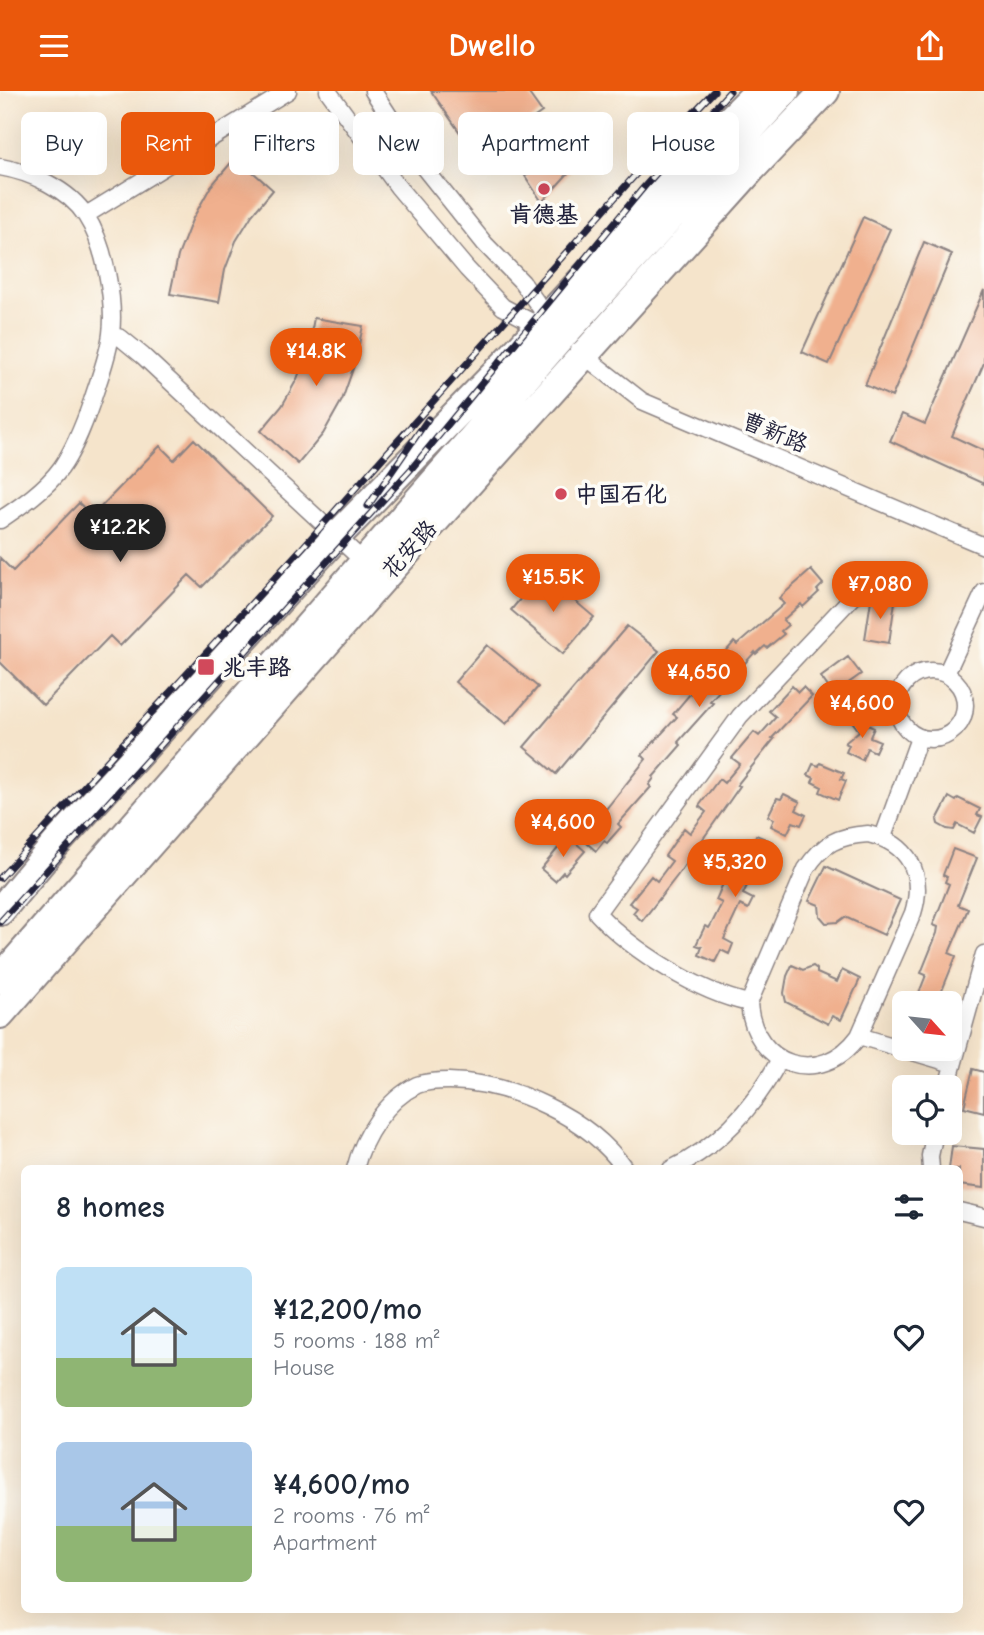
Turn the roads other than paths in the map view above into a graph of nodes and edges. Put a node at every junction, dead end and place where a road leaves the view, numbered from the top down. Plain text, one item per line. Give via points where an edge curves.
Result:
1 (288, 91) edge
2 (328, 91) edge
3 (373, 91) edge
4 (759, 91) edge
5 (785, 91) edge
6 (825, 91) edge
7 (0, 167) edge
8 (86, 215) junction
9 (549, 327) junction
10 (111, 335) junction
11 (583, 355) junction
12 (0, 520) edge
13 (337, 536) junction
14 (984, 546) edge
15 (362, 560) dead end
16 (858, 591) dead end
17 (984, 592) edge
18 (946, 674) junction
19 (919, 738) junction
20 (883, 837) junction
21 (0, 911) edge
22 (984, 954) edge
23 (0, 979) edge
24 (749, 1003) junction
25 (0, 1014) edge
26 (859, 1037) junction
27 (780, 1059) junction
28 (953, 1064) junction
29 (950, 1075) edge
30 (932, 1145) edge
31 (357, 1165) edge
32 (622, 1165) edge
33 (677, 1165) edge
34 (931, 1165) edge
35 (963, 1212) edge
36 (984, 1216) edge

1 - 8 street
2 - 9 street via 458,259 503,307
3 - 9 street via 424,169 522,282
4 - 9 highway via 715,135
5 - 9 highway, 花安路
6 - 11 highway, 花安路
7 - 8 street via 43,182 66,195
8 - 10 street via 110,291
9 - 11 street, 曹新路
9 - 13 highway via 511,358
9 - 23 highway, 花安路
10 - 12 street via 89,409 60,470
10 - 13 street via 143,356
11 - 14 street, 曹新路 via 642,401
11 - 25 highway, 花安路
13 - 15 street
13 - 21 highway via 56,843
16 - 24 street via 740,716 597,913 650,957 725,997
17 - 18 street
18 - 19 street via 963,692 963,717 945,737
18 - 19 street via 930,670 915,674 897,699 898,715 906,729
19 - 20 street
20 - 24 street via 852,835 817,851
20 - 26 street via 904,852 913,866 917,899
22 - 28 street
24 - 27 street via 755,1033
26 - 27 street via 827,1063 811,1067
26 - 28 street
27 - 33 street via 743,1115 724,1134
28 - 29 street
30 - 34 street
31 - 32 street via 383,1113 418,1085 436,1081 480,1083 542,1103 592,1136
35 - 36 street

